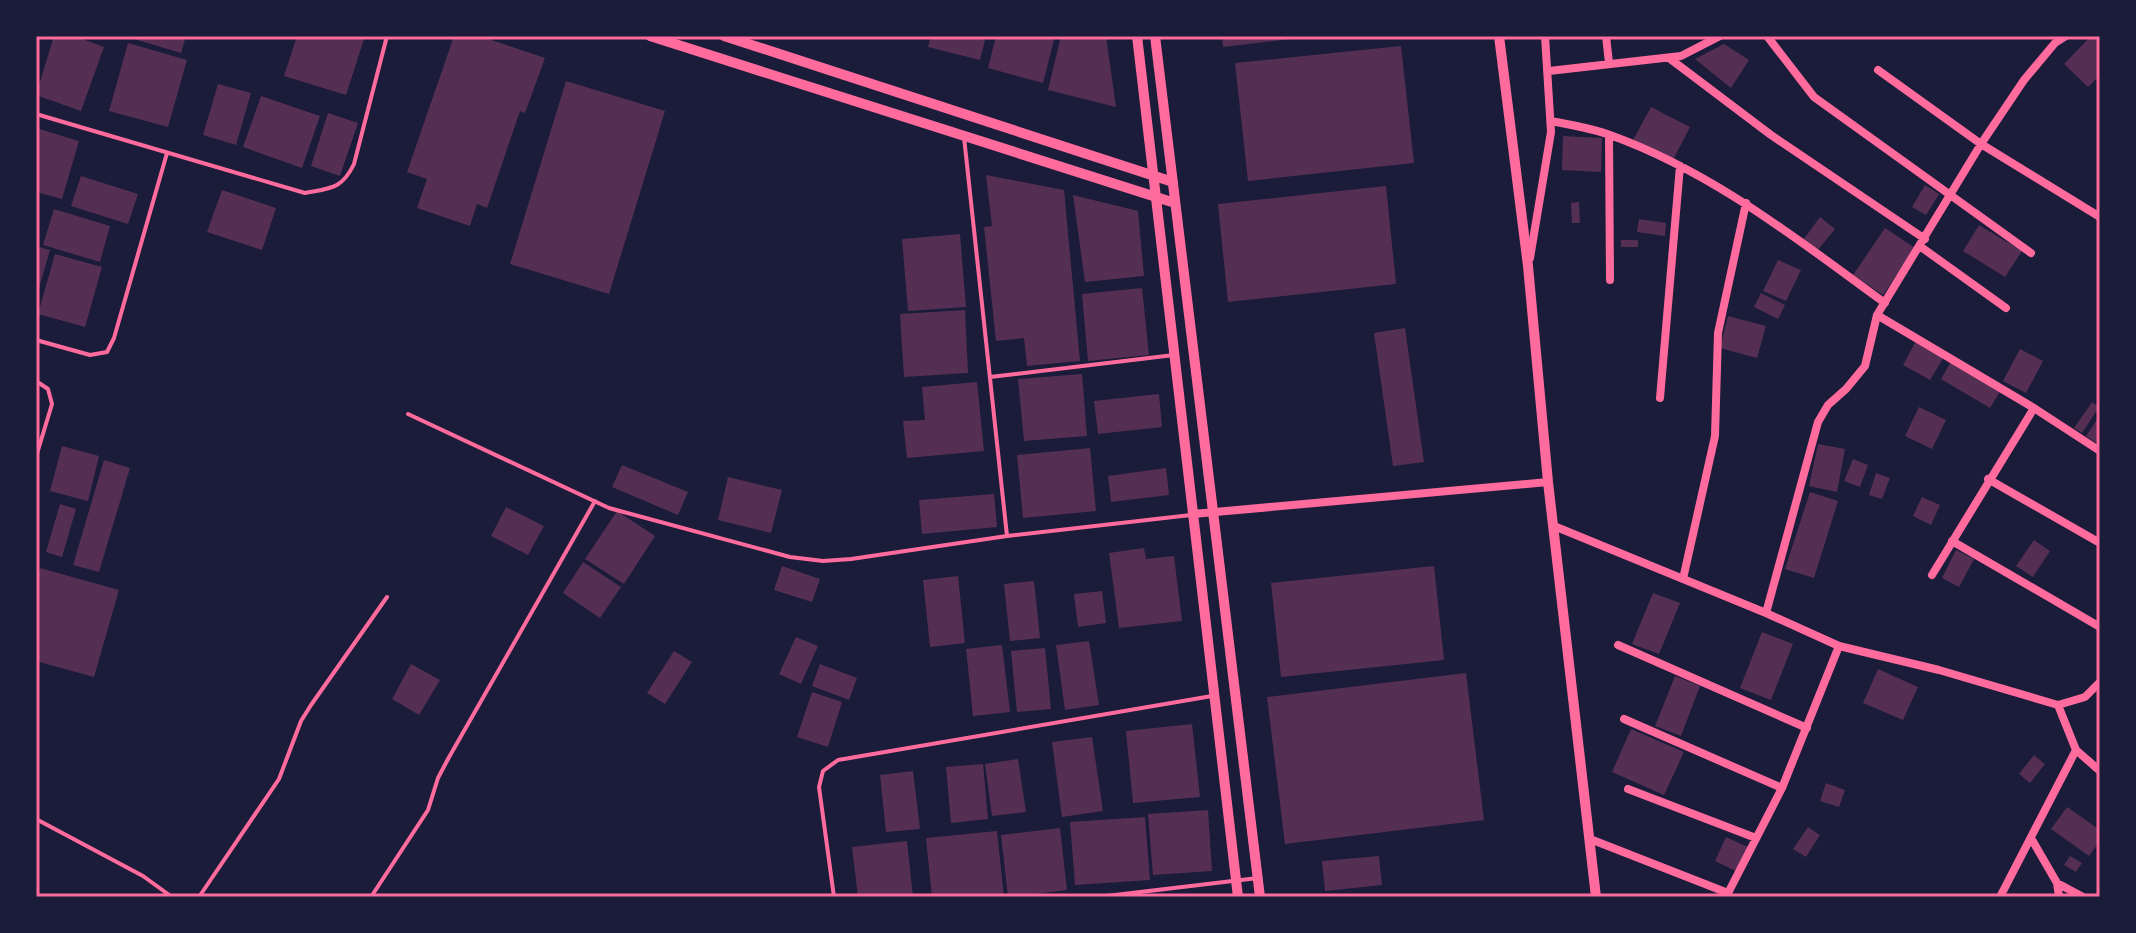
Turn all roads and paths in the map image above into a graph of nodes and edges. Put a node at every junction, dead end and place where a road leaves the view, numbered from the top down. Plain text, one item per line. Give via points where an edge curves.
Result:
1 (387, 36) edge
2 (650, 36) edge
3 (724, 36) edge
4 (1137, 36) edge
5 (1155, 36) edge
6 (1499, 36) edge
7 (1545, 36) edge
8 (1606, 36) edge
9 (1720, 36) edge
10 (1767, 36) edge
11 (2066, 36) edge
12 (1669, 58) junction
13 (1609, 63) junction
14 (1878, 70) dead end
15 (1549, 71) junction
16 (36, 114) edge
17 (1551, 121) junction
18 (1609, 135) junction
19 (964, 137) junction
20 (1981, 144) junction
21 (167, 153) junction
22 (1680, 166) junction
23 (1154, 177) junction
24 (1173, 182) junction
25 (1950, 197) junction
26 (1157, 198) junction
27 (1175, 203) junction
28 (1746, 203) junction
29 (2100, 217) edge
30 (1923, 243) junction
31 (2031, 253) dead end
32 (1528, 266) junction
33 (1610, 280) dead end
34 (1885, 303) junction
35 (2006, 308) dead end
36 (1877, 315) junction
37 (36, 340) edge
38 (1175, 355) junction
39 (990, 377) junction
40 (36, 381) edge
41 (1660, 398) dead end
42 (2034, 408) junction
43 (408, 414) dead end
44 (2100, 451) edge
45 (36, 457) edge
46 (1988, 479) junction
47 (1548, 482) junction
48 (595, 501) junction
49 (1193, 514) junction
50 (1213, 514) junction
51 (1554, 526) junction
52 (1007, 536) junction
53 (1952, 541) junction
54 (2100, 543) edge
55 (1932, 575) dead end
56 (1683, 579) junction
57 (387, 597) dead end
58 (1766, 613) junction
59 (2100, 627) edge
60 (1618, 645) dead end
61 (1839, 646) junction
62 (2100, 682) edge
63 (1214, 696) junction
64 (2058, 705) junction
65 (1624, 719) dead end
66 (1807, 728) junction
67 (2076, 750) junction
68 (2100, 771) edge
69 (1782, 788) junction
70 (1628, 789) dead end
71 (36, 819) edge
72 (1756, 838) junction
73 (2031, 838) junction
74 (1590, 839) junction
75 (1258, 878) junction
76 (1236, 882) junction
77 (2057, 883) junction
78 (1727, 895) edge
79 (172, 897) edge
80 (199, 897) edge
81 (371, 897) edge
82 (834, 897) edge
83 (1098, 897) edge
84 (1238, 897) edge
85 (1260, 897) edge
86 (1596, 897) edge
87 (2000, 897) edge
88 (2059, 897) edge
89 (2083, 897) edge

1 - 21 lane via 354,164 346,180 332,188 305,193
2 - 19 street
3 - 23 street
4 - 23 street
5 - 24 street
6 - 32 street
7 - 15 street
8 - 13 street
9 - 12 street
10 - 25 street via 1814,97
11 - 20 street via 2024,80
12 - 13 street
12 - 30 street
13 - 15 street
14 - 20 street
15 - 17 street
16 - 21 lane
17 - 18 street
17 - 32 street
18 - 22 street
18 - 33 street
19 - 26 street
19 - 39 lane
20 - 25 street
20 - 29 street
21 - 37 lane via 107,352 90,355
22 - 28 street
22 - 41 street
23 - 24 street
23 - 26 street
24 - 27 street
25 - 30 street
25 - 31 street
26 - 27 street
26 - 38 street
27 - 50 street
28 - 34 street
28 - 56 street via 1718,333 1715,436
30 - 34 street
30 - 35 street
32 - 47 street
34 - 36 street
36 - 42 street
36 - 58 street via 1865,366 1818,422
38 - 39 lane
38 - 49 street
39 - 52 lane
40 - 45 lane via 48,389 52,404
42 - 44 street
42 - 46 street
43 - 48 lane
46 - 53 street
46 - 54 street
47 - 50 street
47 - 51 street
48 - 52 lane via 790,557 823,561
48 - 81 lane via 448,759 428,810
49 - 50 street
49 - 52 lane
49 - 63 street
50 - 75 street
51 - 56 street
51 - 74 street
53 - 55 street
53 - 59 street
56 - 58 street
57 - 80 lane via 311,705 279,779
58 - 61 street
60 - 66 street
61 - 64 street
61 - 66 street
62 - 64 street via 2085,697
63 - 76 street
63 - 82 lane via 838,760 823,771 819,787
64 - 67 street
65 - 69 street
66 - 69 street
67 - 68 street
67 - 73 street
69 - 72 street
70 - 72 street
71 - 79 lane
72 - 78 street
73 - 77 street
73 - 87 street
74 - 78 street
74 - 86 street
75 - 76 lane
75 - 85 street
76 - 83 lane
76 - 84 street
77 - 88 street
77 - 89 street

